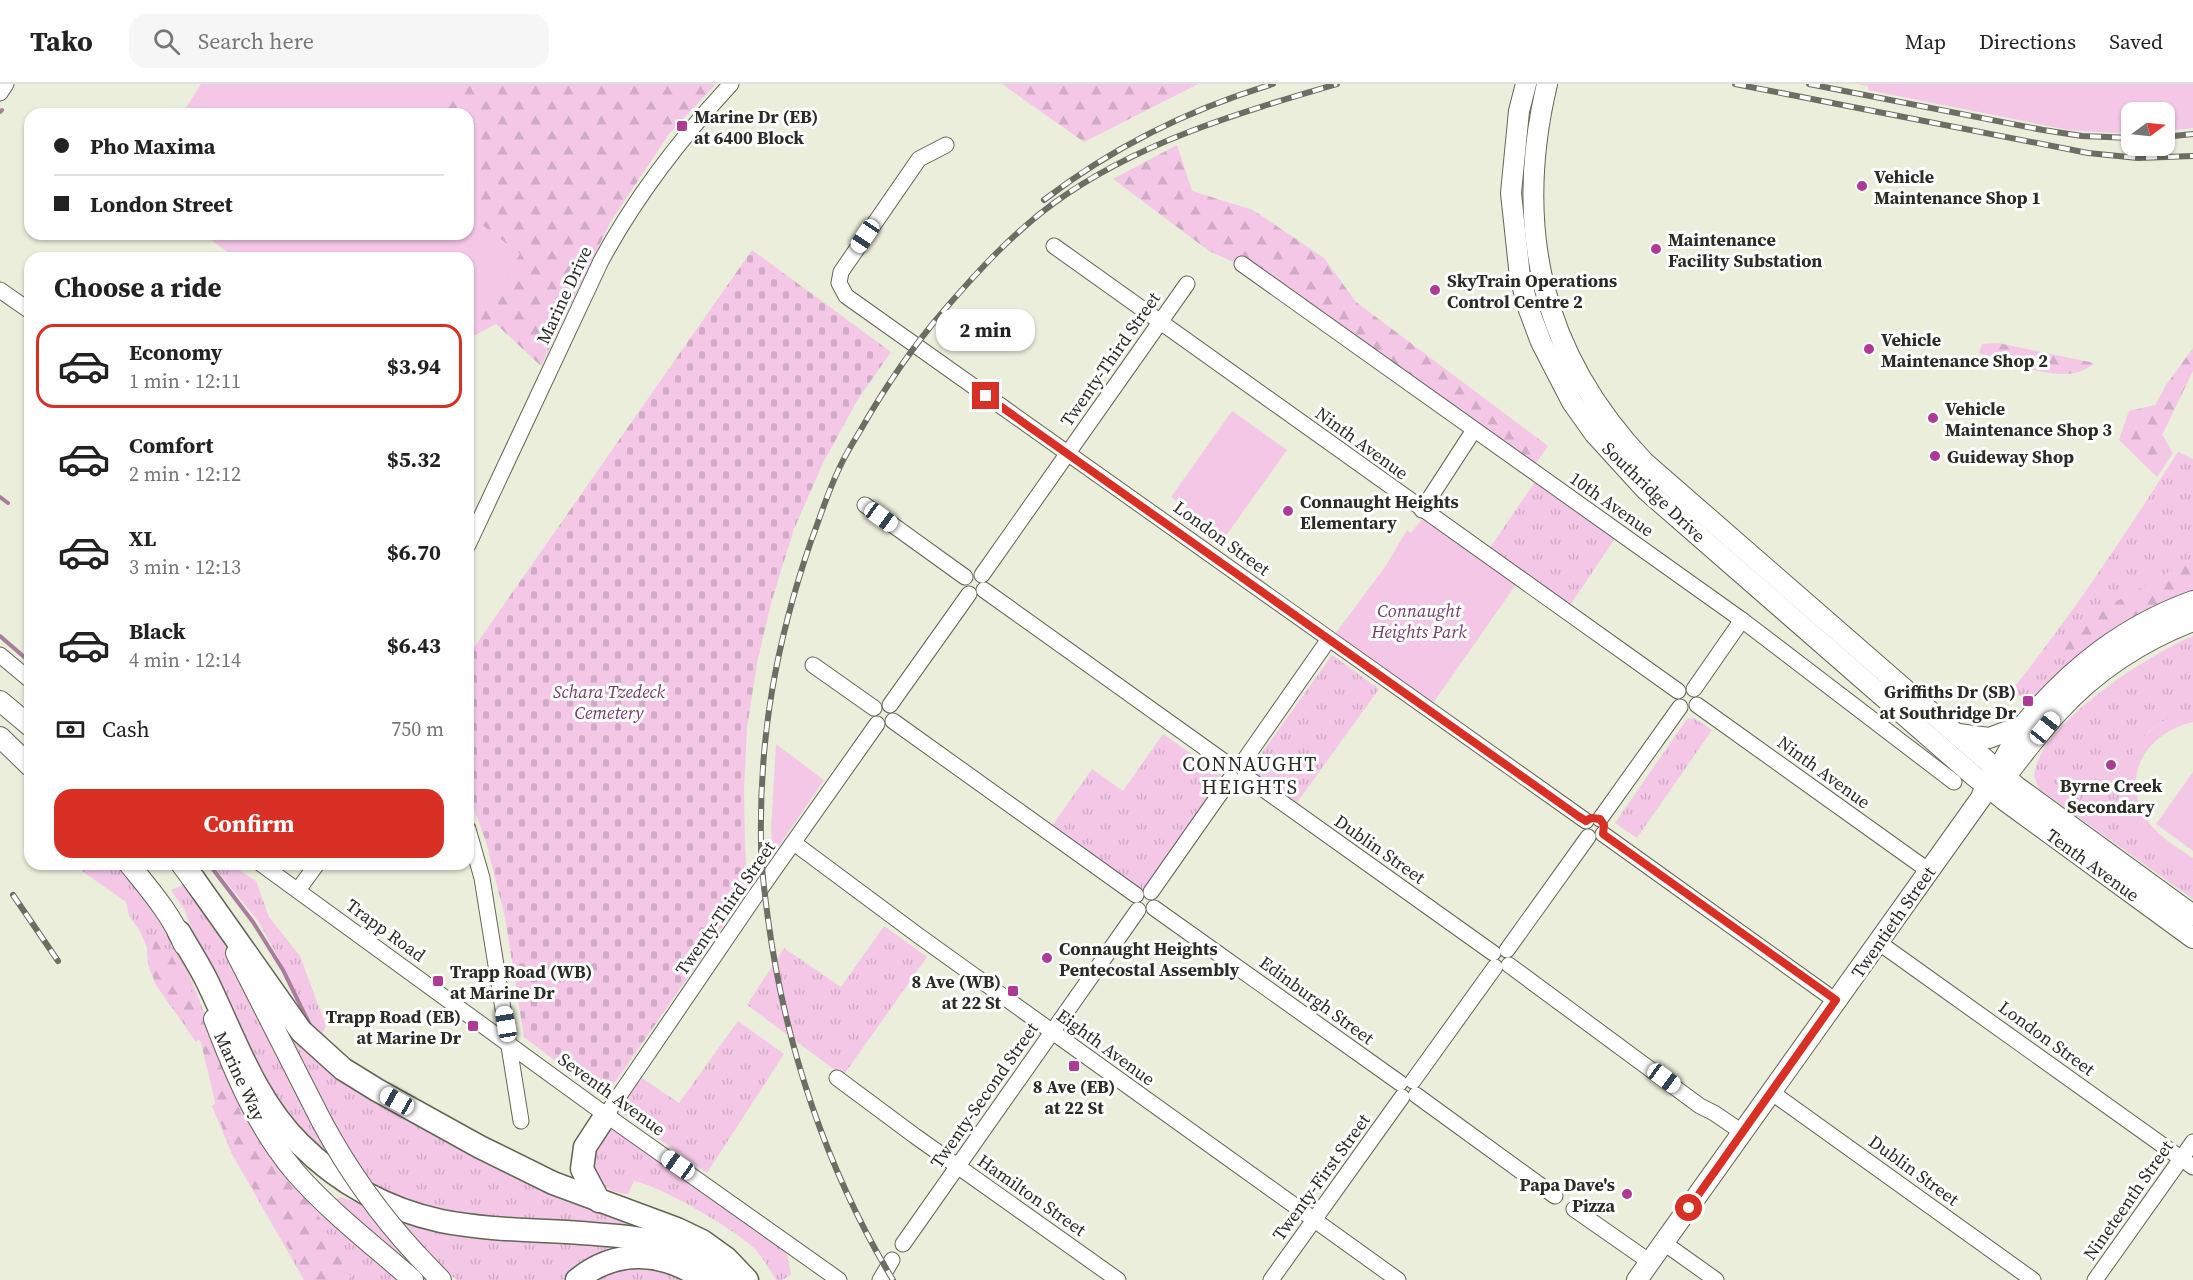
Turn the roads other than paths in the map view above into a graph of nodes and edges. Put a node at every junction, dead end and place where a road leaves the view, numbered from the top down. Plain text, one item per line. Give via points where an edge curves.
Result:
1 (6, 84) edge
2 (731, 84) edge
3 (1526, 84) edge
4 (1546, 84) edge
5 (0, 93) edge
6 (946, 145) dead end
7 (1515, 240) junction
8 (1054, 246) dead end
9 (1537, 262) junction
10 (1242, 264) dead end
11 (1187, 284) dead end
12 (0, 290) edge
13 (24, 307) edge
14 (1160, 322) junction
15 (1474, 430) junction
16 (1069, 453) junction
17 (865, 505) dead end
18 (1422, 510) junction
19 (474, 532) edge
20 (982, 575) junction
21 (965, 577) junction
22 (984, 590) junction
23 (969, 594) junction
24 (2193, 601) edge
25 (1742, 620) junction
26 (2193, 621) edge
27 (1329, 639) junction
28 (0, 655) edge
29 (813, 665) dead end
30 (24, 675) edge
31 (1694, 688) junction
32 (1678, 691) junction
33 (0, 701) edge
34 (890, 705) junction
35 (1697, 705) junction
36 (1680, 707) junction
37 (874, 708) junction
38 (24, 721) edge
39 (893, 721) junction
40 (877, 724) junction
41 (2024, 725) junction
42 (1957, 734) junction
43 (0, 737) edge
44 (24, 760) edge
45 (1237, 770) junction
46 (1954, 782) dead end
47 (1992, 784) junction
48 (1594, 828) junction
49 (794, 843) junction
50 (474, 850) edge
51 (134, 870) edge
52 (269, 870) edge
53 (313, 870) edge
54 (187, 871) edge
55 (1929, 871) junction
56 (298, 891) junction
57 (1142, 899) junction
58 (2193, 915) edge
59 (179, 932) junction
60 (2193, 938) edge
61 (1878, 942) junction
62 (1501, 959) junction
63 (1836, 1000) junction
64 (1053, 1033) junction
65 (509, 1043) junction
66 (837, 1078) dead end
67 (1408, 1089) junction
68 (1771, 1092) junction
69 (606, 1115) junction
70 (521, 1121) dead end
71 (1742, 1132) junction
72 (2193, 1142) edge
73 (2187, 1162) edge
74 (957, 1166) junction
75 (1555, 1196) dead end
76 (599, 1201) junction
77 (1574, 1209) dead end
78 (1314, 1220) junction
79 (1664, 1243) junction
80 (903, 1244) dead end
81 (892, 1260) dead end
82 (1650, 1262) junction
83 (413, 1280) edge
84 (441, 1280) edge
85 (577, 1280) edge
86 (704, 1280) edge
87 (728, 1280) edge
88 (747, 1280) edge
89 (839, 1280) edge
90 (880, 1280) edge
91 (1118, 1280) edge
92 (1271, 1280) edge
93 (1398, 1280) edge
94 (1637, 1280) edge
95 (1716, 1280) edge
96 (2033, 1280) edge
97 (2095, 1280) edge

1 - 5 street
2 - 19 street, Marine Drive via 687,134 620,225
3 - 7 main road, Southridge Drive via 1519,111 1511,193
4 - 9 main road, Southridge Drive via 1532,196
6 - 16 street, London Street via 927,153 914,165 841,272 839,283 846,296
7 - 9 main road
7 - 47 main road, Southridge Drive via 1520,277 1541,342 1572,402 1620,463 1646,490
8 - 14 street, Ninth Avenue
9 - 42 main road, Southridge Drive via 1563,344 1594,401 1622,439
10 - 15 street, 10th Avenue
11 - 14 street, Twenty-Third Street
12 - 13 street
14 - 16 street, Twenty-Third Street
14 - 18 street, Ninth Avenue
15 - 18 street
15 - 25 street, 10th Avenue
16 - 20 street, Twenty-Third Street
16 - 27 street, London Street
17 - 21 street
18 - 32 street, Ninth Avenue
20 - 21 street via 975,572
20 - 22 street
21 - 23 street via 964,588
22 - 23 street
22 - 45 street, Dublin Street
23 - 34 street
24 - 41 main road via 2140,624 2100,650
25 - 31 street
25 - 46 street, 10th Avenue
26 - 47 main road via 2138,647 2100,674 2060,710
27 - 45 street, Twenty-Second Street
27 - 48 street, London Street
28 - 30 street
29 - 37 street
31 - 32 street via 1687,686
31 - 35 street via 1699,698
32 - 36 street via 1676,702
33 - 38 main road
34 - 37 street via 884,703
34 - 39 street
35 - 36 street via 1691,709
35 - 55 street, Ninth Avenue
36 - 48 street, Twenty-First Street
37 - 40 street via 872,718
39 - 40 street via 884,726
39 - 57 street
40 - 49 street, Twenty-Third Street
41 - 42 main road via 1989,738
41 - 47 main road
42 - 47 main road, Southridge Drive
43 - 44 main road
45 - 57 street, Twenty-Second Street
45 - 62 street, Dublin Street
47 - 55 main road, Twentieth Street
47 - 58 main road, Tenth Avenue
47 - 60 main road, Tenth Avenue
48 - 62 street, Twenty-First Street
48 - 63 street, London Street
49 - 64 street, Eighth Avenue
49 - 69 street, Twenty-Third Street
50 - 65 street
51 - 59 main road, Marine Way
52 - 56 street, Trapp Road
53 - 56 street
54 - 76 highway via 301,1030 343,1069 480,1147
54 - 84 main road, bridge via 226,934 322,1122 360,1187
55 - 61 main road, Twentieth Street
56 - 65 street, Trapp Road
57 - 64 street, Twenty-Second Street
57 - 67 street, Edinburgh Street via 1148,912 1154,908
59 - 83 main road, Marine Way via 239,1082 265,1131 305,1182
59 - 87 highway via 265,1100 299,1143 350,1185 380,1202 443,1221 626,1236 667,1244 703,1260
61 - 63 main road, Twentieth Street
61 - 73 street, London Street
62 - 67 street, Twenty-First Street
62 - 71 street, Dublin Street via 1700,1106
63 - 68 main road, Twentieth Street
64 - 74 street, Twenty-Second Street
64 - 78 street, Eighth Avenue
65 - 69 street, Seventh Avenue
65 - 70 street
66 - 74 street, Hamilton Street
67 - 75 street, Edinburgh Street
67 - 78 street, Twenty-First Street
68 - 71 main road, Twentieth Street
68 - 96 street, Dublin Street
69 - 76 highway via 585,1147 582,1169
69 - 89 street, Seventh Avenue
71 - 79 main road, Twentieth Street
72 - 73 street, Nineteenth Street
73 - 97 street, Nineteenth Street
74 - 80 street, Twenty-Second Street
74 - 91 street, Hamilton Street
76 - 88 highway via 702,1241 728,1259
77 - 82 street
78 - 92 street, Twenty-First Street
78 - 93 street, Eighth Avenue
79 - 82 main road, Twentieth Street
79 - 95 street
81 - 90 street
82 - 94 main road, Twentieth Street
85 - 86 highway via 611,1260 641,1256 673,1262

